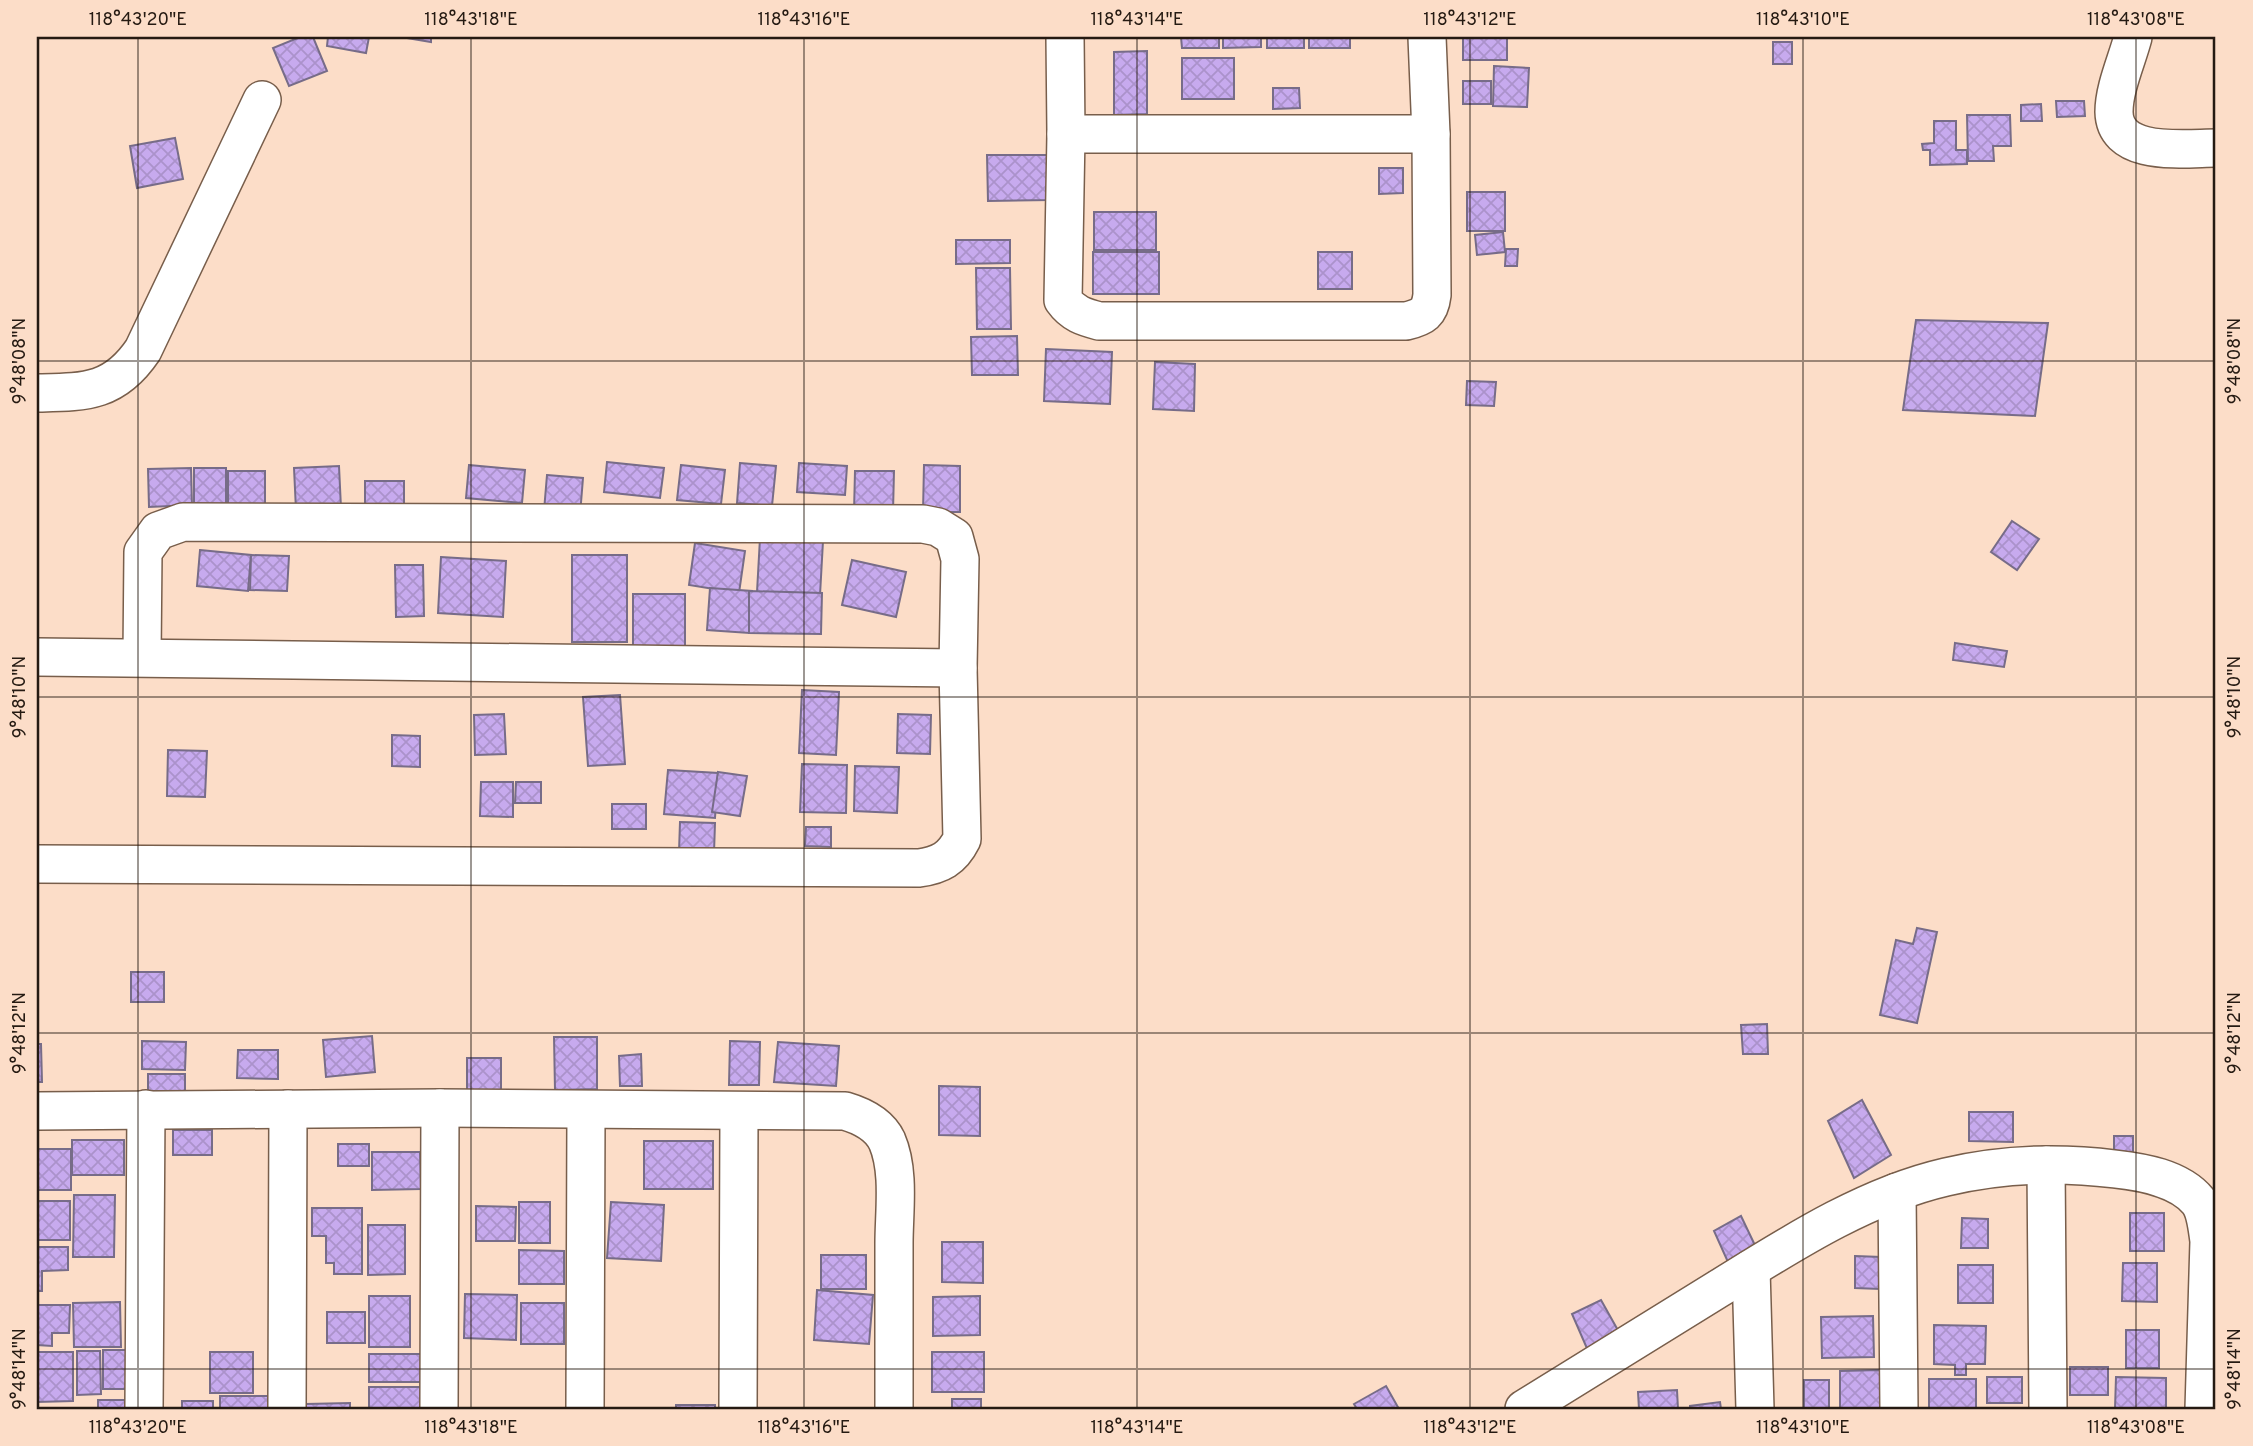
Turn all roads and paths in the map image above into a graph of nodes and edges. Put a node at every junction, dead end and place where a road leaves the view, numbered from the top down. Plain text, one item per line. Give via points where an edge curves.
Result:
1 (1065, 37) edge
2 (1427, 37) edge
3 (2133, 37) edge
4 (262, 100) dead end
5 (1066, 134) junction
6 (1431, 134) junction
7 (2216, 148) edge
8 (37, 393) edge
9 (142, 656) junction
10 (37, 657) edge
11 (958, 668) junction
12 (37, 864) edge
13 (439, 1108) junction
14 (146, 1109) junction
15 (288, 1109) junction
16 (37, 1111) edge
17 (586, 1111) junction
18 (739, 1112) junction
19 (2046, 1165) junction
20 (1897, 1192) junction
21 (1751, 1269) junction
22 (144, 1409) edge
23 (287, 1409) edge
24 (439, 1409) edge
25 (585, 1409) edge
26 (738, 1409) edge
27 (894, 1409) edge
28 (1524, 1409) edge
29 (1755, 1409) edge
30 (1899, 1409) edge
31 (2048, 1409) edge
32 (2204, 1409) edge

1 - 5 street
2 - 6 street
3 - 7 street via 2114,110 2117,127 2142,145
4 - 8 street via 134,364 102,388
5 - 6 street
5 - 6 street via 1063,300 1081,317 1099,321 1406,321 1428,312 1432,295
9 - 10 street
9 - 11 street
9 - 11 street via 144,552 158,531 183,522 923,524 947,531 958,547
11 - 12 street via 962,839 956,851 936,866
13 - 15 street
13 - 17 street
13 - 24 street
14 - 15 street
14 - 16 street
14 - 22 street
15 - 23 street
17 - 18 street
17 - 25 street
18 - 26 street
18 - 27 street via 845,1111 862,1116 887,1140 894,1196
19 - 20 street via 1994,1168
19 - 31 street
19 - 32 street via 2078,1164 2157,1176 2197,1200 2209,1241
20 - 21 street
20 - 30 street
21 - 28 street
21 - 29 street

